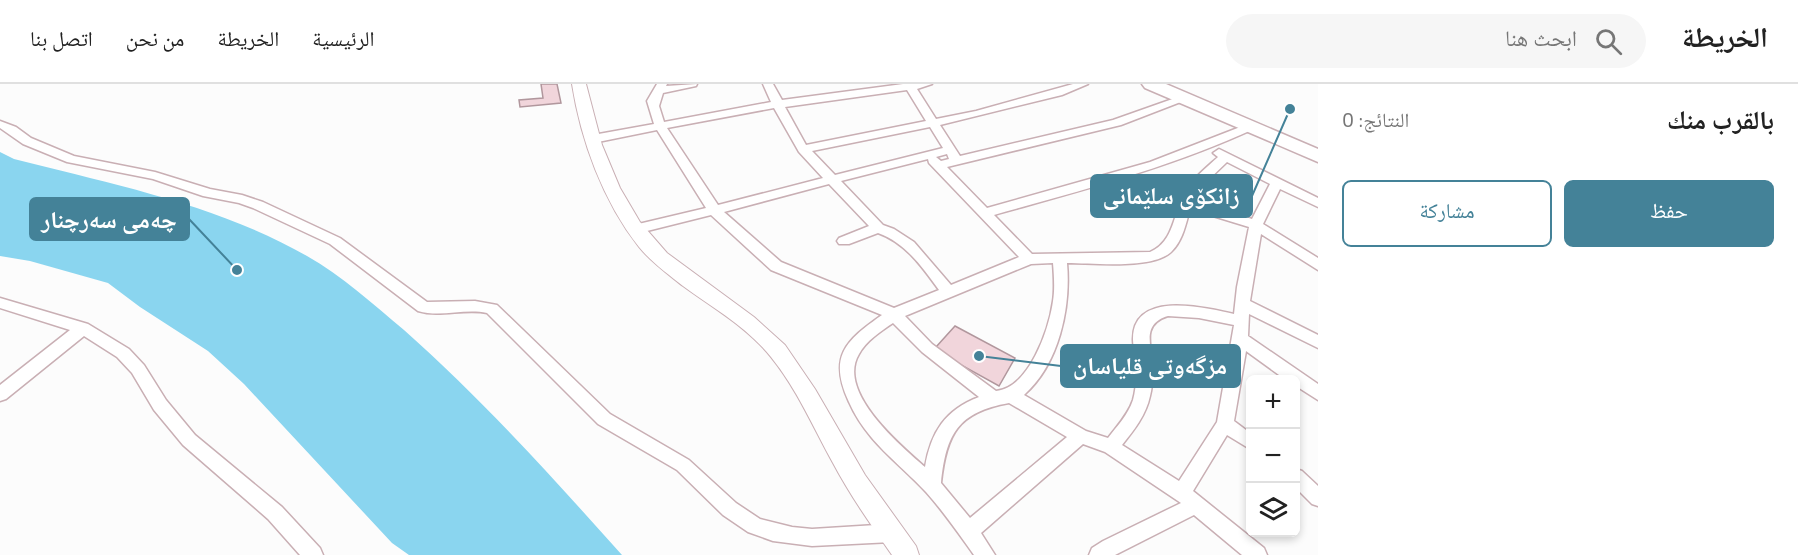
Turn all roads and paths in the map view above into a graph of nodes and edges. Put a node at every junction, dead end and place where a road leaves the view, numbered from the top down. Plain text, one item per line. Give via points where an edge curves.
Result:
1 (579, 84) edge
2 (692, 84) edge
3 (768, 84) edge
4 (1083, 84) edge
5 (1151, 84) edge
6 (918, 85) edge
7 (660, 88) edge
8 (1182, 91) edge
9 (779, 104) junction
10 (932, 121) junction
11 (0, 124) edge
12 (660, 126) junction
13 (1252, 126) junction
14 (593, 139) junction
15 (1318, 145) edge
16 (1208, 147) junction
17 (803, 149) junction
18 (953, 155) junction
19 (1226, 156) junction
20 (1318, 156) edge
21 (933, 160) junction
22 (831, 179) junction
23 (1277, 182) junction
24 (1186, 203) junction
25 (1318, 203) edge
26 (715, 211) junction
27 (985, 213) junction
28 (1256, 225) junction
29 (878, 228) junction
30 (635, 229) junction
31 (844, 241) dead end
32 (1029, 259) junction
33 (1060, 259) junction
34 (1318, 264) edge
35 (948, 292) junction
36 (0, 303) edge
37 (1243, 304) junction
38 (894, 314) junction
39 (1240, 321) junction
40 (83, 328) junction
41 (1240, 339) junction
42 (1318, 342) edge
43 (1318, 393) edge
44 (0, 394) edge
45 (1011, 396) junction
46 (993, 398) junction
47 (1225, 424) junction
48 (1080, 436) junction
49 (1246, 439) edge
50 (1111, 447) junction
51 (1300, 481) edge
52 (932, 486) junction
53 (1318, 498) edge
54 (1189, 499) junction
55 (968, 531) junction
56 (892, 533) junction
57 (313, 555) edge
58 (907, 555) edge
59 (985, 555) edge
60 (1099, 555) edge
61 (1257, 555) edge

1 - 14 street
2 - 7 street
3 - 9 street
4 - 10 street via 977,114
5 - 8 main road
6 - 9 street
6 - 10 street
7 - 12 street via 652,106
8 - 13 main road
8 - 15 main road
8 - 18 street via 1117,123
9 - 12 street
9 - 17 street
10 - 17 street
10 - 18 street
11 - 56 street via 27,141 71,159 160,177 258,205 335,241 423,307 438,310 473,305 492,309 604,419 683,465 754,526 776,535 800,538
12 - 14 street
12 - 26 street
13 - 16 street
13 - 20 main road
14 - 30 street
16 - 19 street
16 - 27 street
17 - 22 street
18 - 21 street
19 - 23 street
19 - 24 street via 1199,180
21 - 22 street
21 - 27 street
22 - 26 street
22 - 29 street
23 - 25 street
23 - 28 street
24 - 28 street
24 - 33 street via 1174,240 1161,255
26 - 30 street
26 - 38 street via 776,266
27 - 32 street
28 - 34 street
28 - 37 street
29 - 31 street
29 - 35 street via 895,233 916,251
30 - 56 street via 661,258 774,347 802,385 852,474
32 - 33 street
32 - 35 street
33 - 45 street via 1060,308 1038,363 1025,385
35 - 38 street
36 - 40 street
37 - 39 street
37 - 42 street
38 - 46 street via 927,348
38 - 52 street via 865,337 848,360 846,371 869,426
39 - 41 street
39 - 50 street via 1189,310 1166,311 1146,322 1141,333 1144,370 1140,402
40 - 44 street
40 - 57 street via 123,353 189,440 275,513
41 - 43 street
41 - 47 street
45 - 46 street
45 - 48 street
46 - 52 street via 960,414 940,434
47 - 49 street
47 - 54 street
48 - 50 street
48 - 55 street
50 - 54 street
51 - 53 street
52 - 55 street
54 - 60 street
54 - 61 street
55 - 59 street
56 - 58 street

